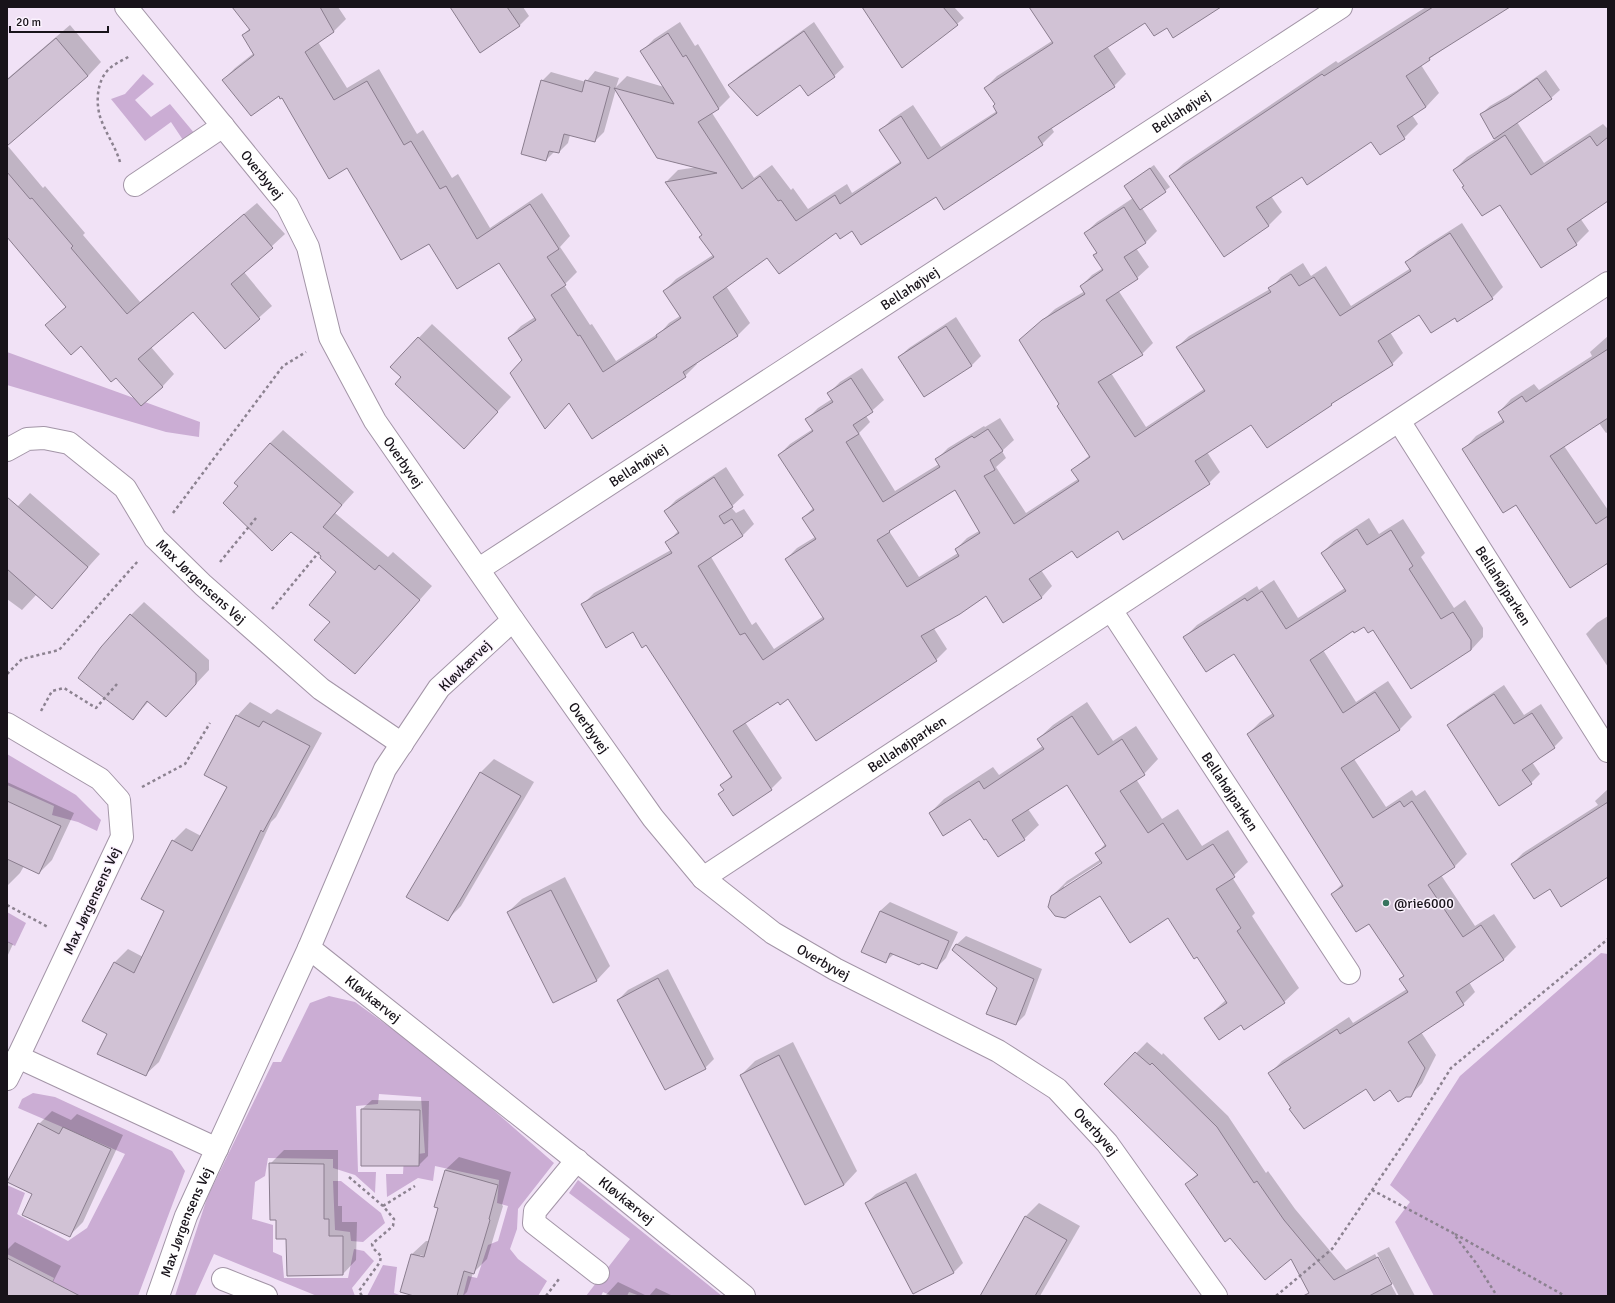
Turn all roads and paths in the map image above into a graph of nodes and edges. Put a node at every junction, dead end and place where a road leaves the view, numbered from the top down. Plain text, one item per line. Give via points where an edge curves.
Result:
1 (126, 7) edge
2 (1341, 7) edge
3 (154, 40) junction
4 (223, 126) junction
5 (118, 167) dead end
6 (135, 185) dead end
7 (1608, 284) edge
8 (1399, 421) junction
9 (7, 450) edge
10 (256, 518) dead end
11 (319, 552) dead end
12 (478, 569) junction
13 (203, 584) junction
14 (1111, 610) junction
15 (513, 620) junction
16 (255, 630) junction
17 (117, 684) dead end
18 (210, 723) dead end
19 (7, 724) edge
20 (28, 736) junction
21 (402, 744) junction
22 (1608, 751) edge
23 (119, 800) junction
24 (703, 878) junction
25 (7, 905) edge
26 (1608, 939) edge
27 (73, 940) junction
28 (308, 948) junction
29 (1349, 973) dead end
30 (18, 1057) junction
31 (7, 1079) edge
32 (217, 1149) junction
33 (576, 1160) junction
34 (349, 1177) dead end
35 (415, 1186) dead end
36 (1372, 1190) junction
37 (383, 1206) junction
38 (1453, 1233) junction
39 (598, 1273) dead end
40 (223, 1279) dead end
41 (158, 1296) edge
42 (266, 1296) edge
43 (362, 1296) edge
44 (744, 1296) edge
45 (1216, 1296) edge
46 (1276, 1296) edge
47 (1497, 1296) edge
48 (1565, 1296) edge

1 - 3 street, Overbyvej
2 - 12 street, Bellahøjvej
3 - 4 street, Overbyvej
3 - 5 path via 109,68 101,79 98,95 101,120 120,161
4 - 6 street
4 - 12 street, Overbyvej via 287,205 308,248 330,337 375,421
7 - 8 street, Bellahøjparken
8 - 14 street, Bellahøjparken
8 - 22 street, Bellahøjparken
9 - 13 street, Max Jørgensens Vej via 28,439 44,438 69,443 125,488 155,538
10 - 13 path
11 - 16 path
12 - 15 street, Overbyvej
13 - 16 street, Max Jørgensens Vej
14 - 24 street, Bellahøjparken
14 - 29 street, Bellahøjparken
15 - 21 street, Kløvkærvej via 439,688
15 - 24 street, Overbyvej via 653,818
16 - 21 street, Max Jørgensens Vej via 321,689
17 - 20 path via 96,708 64,688 52,691
18 - 23 path via 185,764
19 - 20 street
20 - 23 street via 100,779
21 - 28 street, Kløvkærvej via 385,769
23 - 27 street, Max Jørgensens Vej via 122,837
24 - 45 street, Overbyvej via 773,933 835,969 998,1051 1057,1089 1107,1143
25 - 27 path
26 - 36 path via 1451,1068
27 - 30 street, Max Jørgensens Vej
28 - 32 street, Max Jørgensens Vej
28 - 33 street, Kløvkærvej
30 - 31 street, Max Jørgensens Vej
30 - 32 street, Max Jørgensens Vej
32 - 41 street, Max Jørgensens Vej via 186,1216
33 - 39 street via 535,1211 534,1223
33 - 44 street, Kløvkærvej
34 - 37 path
35 - 37 path
36 - 38 path
36 - 46 path via 1332,1249
37 - 43 path via 394,1219 393,1226 372,1244 381,1256 380,1262 359,1291
38 - 47 path via 1476,1262
38 - 48 path
40 - 42 street

